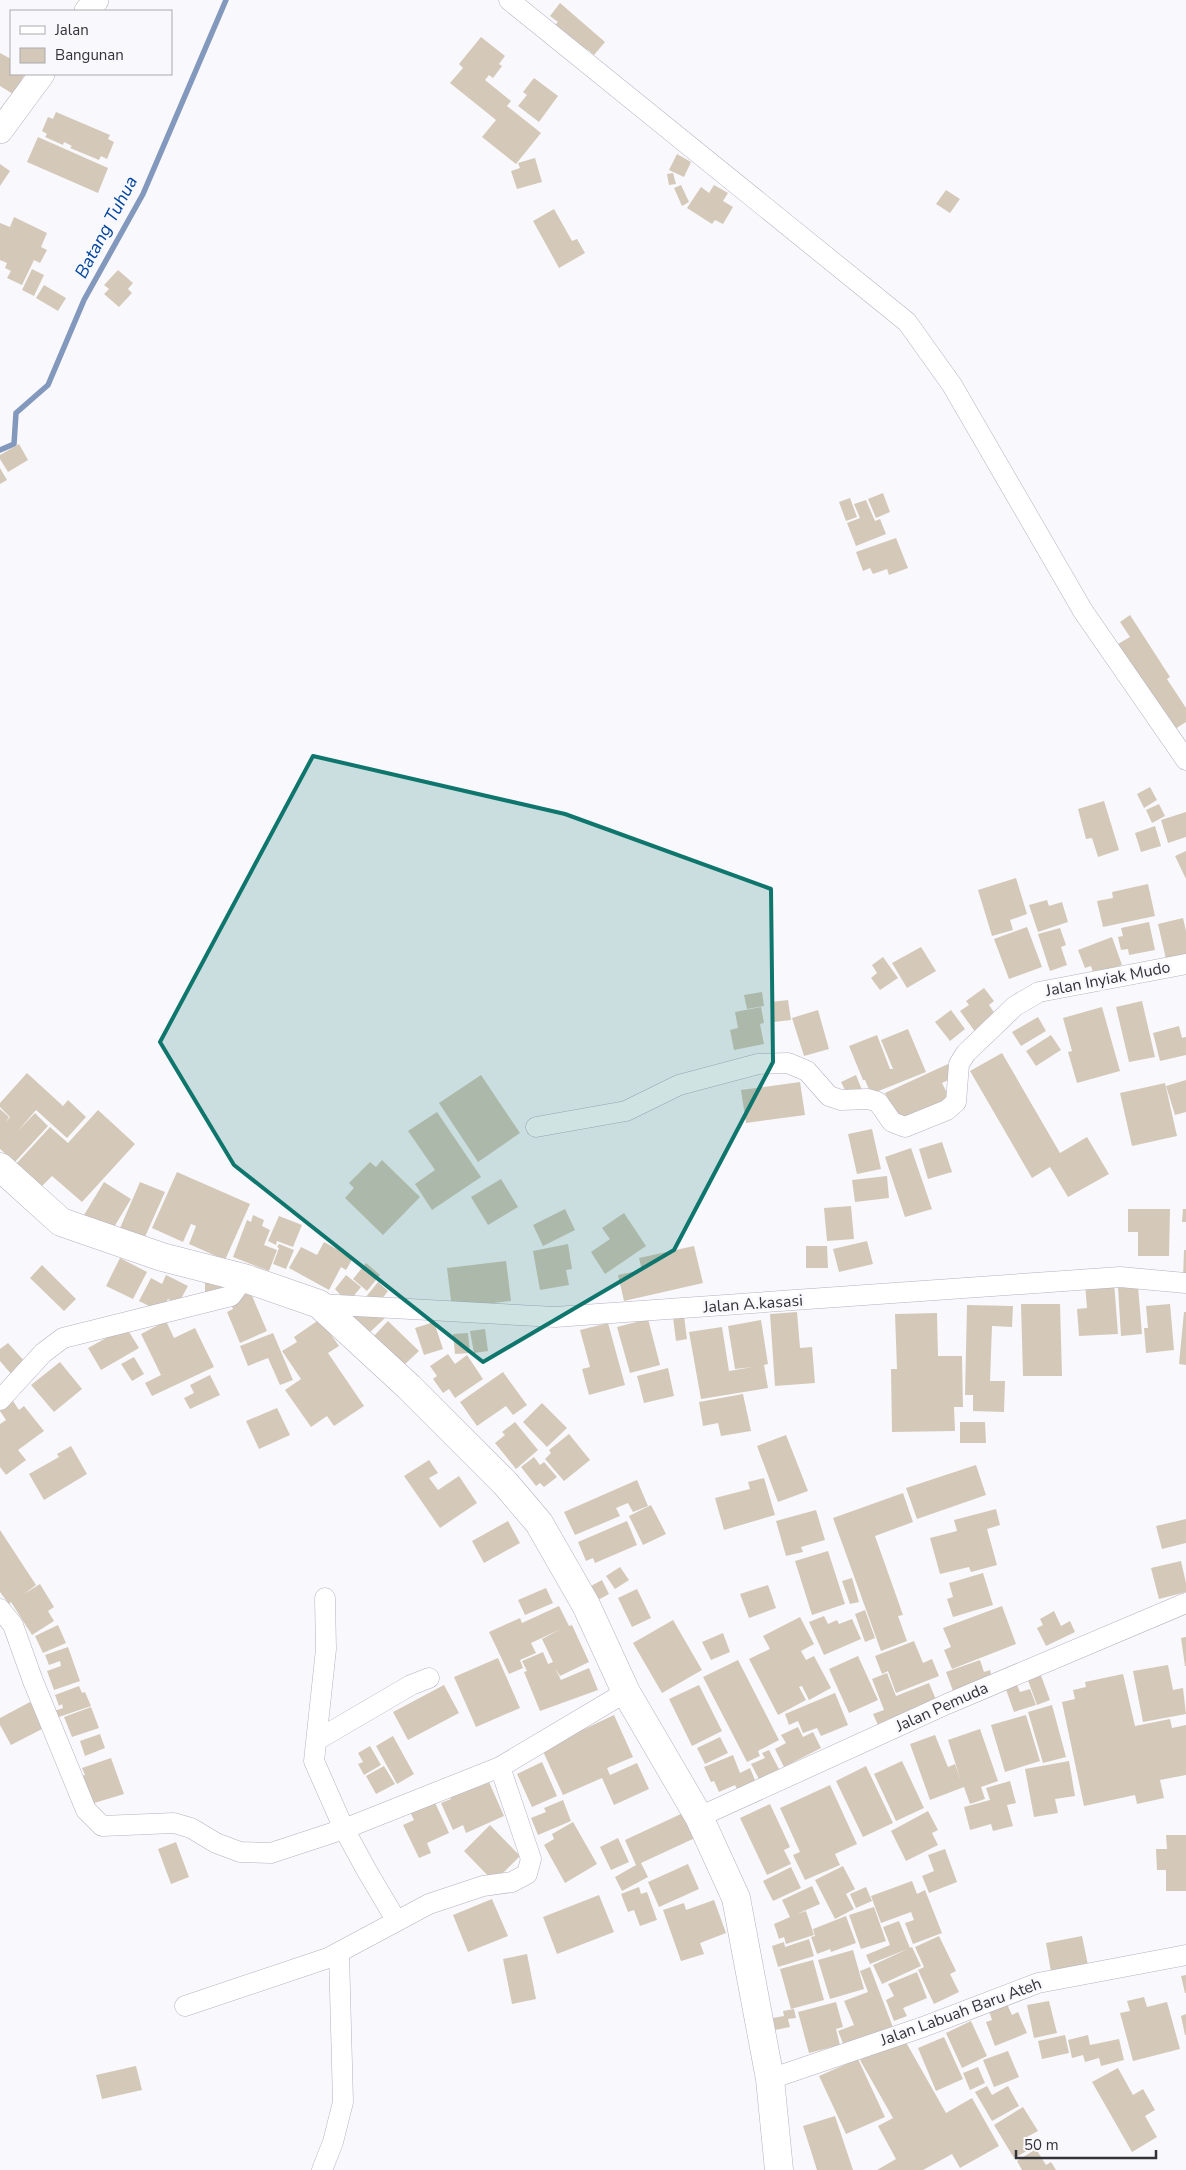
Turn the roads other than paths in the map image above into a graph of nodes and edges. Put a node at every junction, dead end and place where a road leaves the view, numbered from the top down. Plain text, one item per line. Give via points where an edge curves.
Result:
1 (96, 0) edge
2 (509, 0) edge
3 (88, 10) edge
4 (41, 75) edge
5 (0, 131) edge
6 (1186, 760) edge
7 (1186, 964) edge
8 (536, 1127) dead end
9 (0, 1167) edge
10 (244, 1278) junction
11 (1186, 1283) edge
12 (319, 1304) junction
13 (0, 1400) edge
14 (326, 1598) dead end
15 (1186, 1602) edge
16 (0, 1609) edge
17 (429, 1678) dead end
18 (626, 1692) junction
19 (317, 1740) junction
20 (500, 1767) junction
21 (699, 1816) junction
22 (344, 1829) junction
23 (396, 1920) junction
24 (1186, 1955) edge
25 (327, 1958) junction
26 (185, 2006) dead end
27 (770, 2079) junction
28 (322, 2170) edge
29 (779, 2170) edge

1 - 3 street
2 - 6 street via 907,322 952,385 1083,611
4 - 5 street
7 - 8 street, Jalan Inyiak Mudo via 1039,992 1015,1006 966,1053 959,1064 956,1102 947,1110 905,1127 892,1122 878,1102 841,1100 829,1096 806,1071 788,1063 758,1064 679,1085 626,1111
9 - 10 main road via 60,1222 162,1257
10 - 12 main road
10 - 13 street via 231,1296 63,1338 43,1352
11 - 12 street, Jalan A.kasasi via 1120,1277 555,1317
12 - 18 main road via 409,1387 505,1483 540,1523 586,1606
14 - 19 street via 326,1649
15 - 21 street, Jalan Pemuda via 947,1704
16 - 22 street via 13,1625 86,1810 102,1826 174,1823 240,1852 278,1851
17 - 19 street via 411,1685
18 - 20 street
18 - 21 main road
19 - 22 street via 314,1761
20 - 22 street
20 - 23 street via 531,1859 527,1874 512,1882 483,1886 443,1899
21 - 27 main road via 736,1898
22 - 23 street
23 - 25 street
24 - 27 street, Jalan Labuah Baru Ateh via 1038,1983 923,2027
25 - 26 street
25 - 28 street via 342,2102 333,2142
27 - 29 main road

